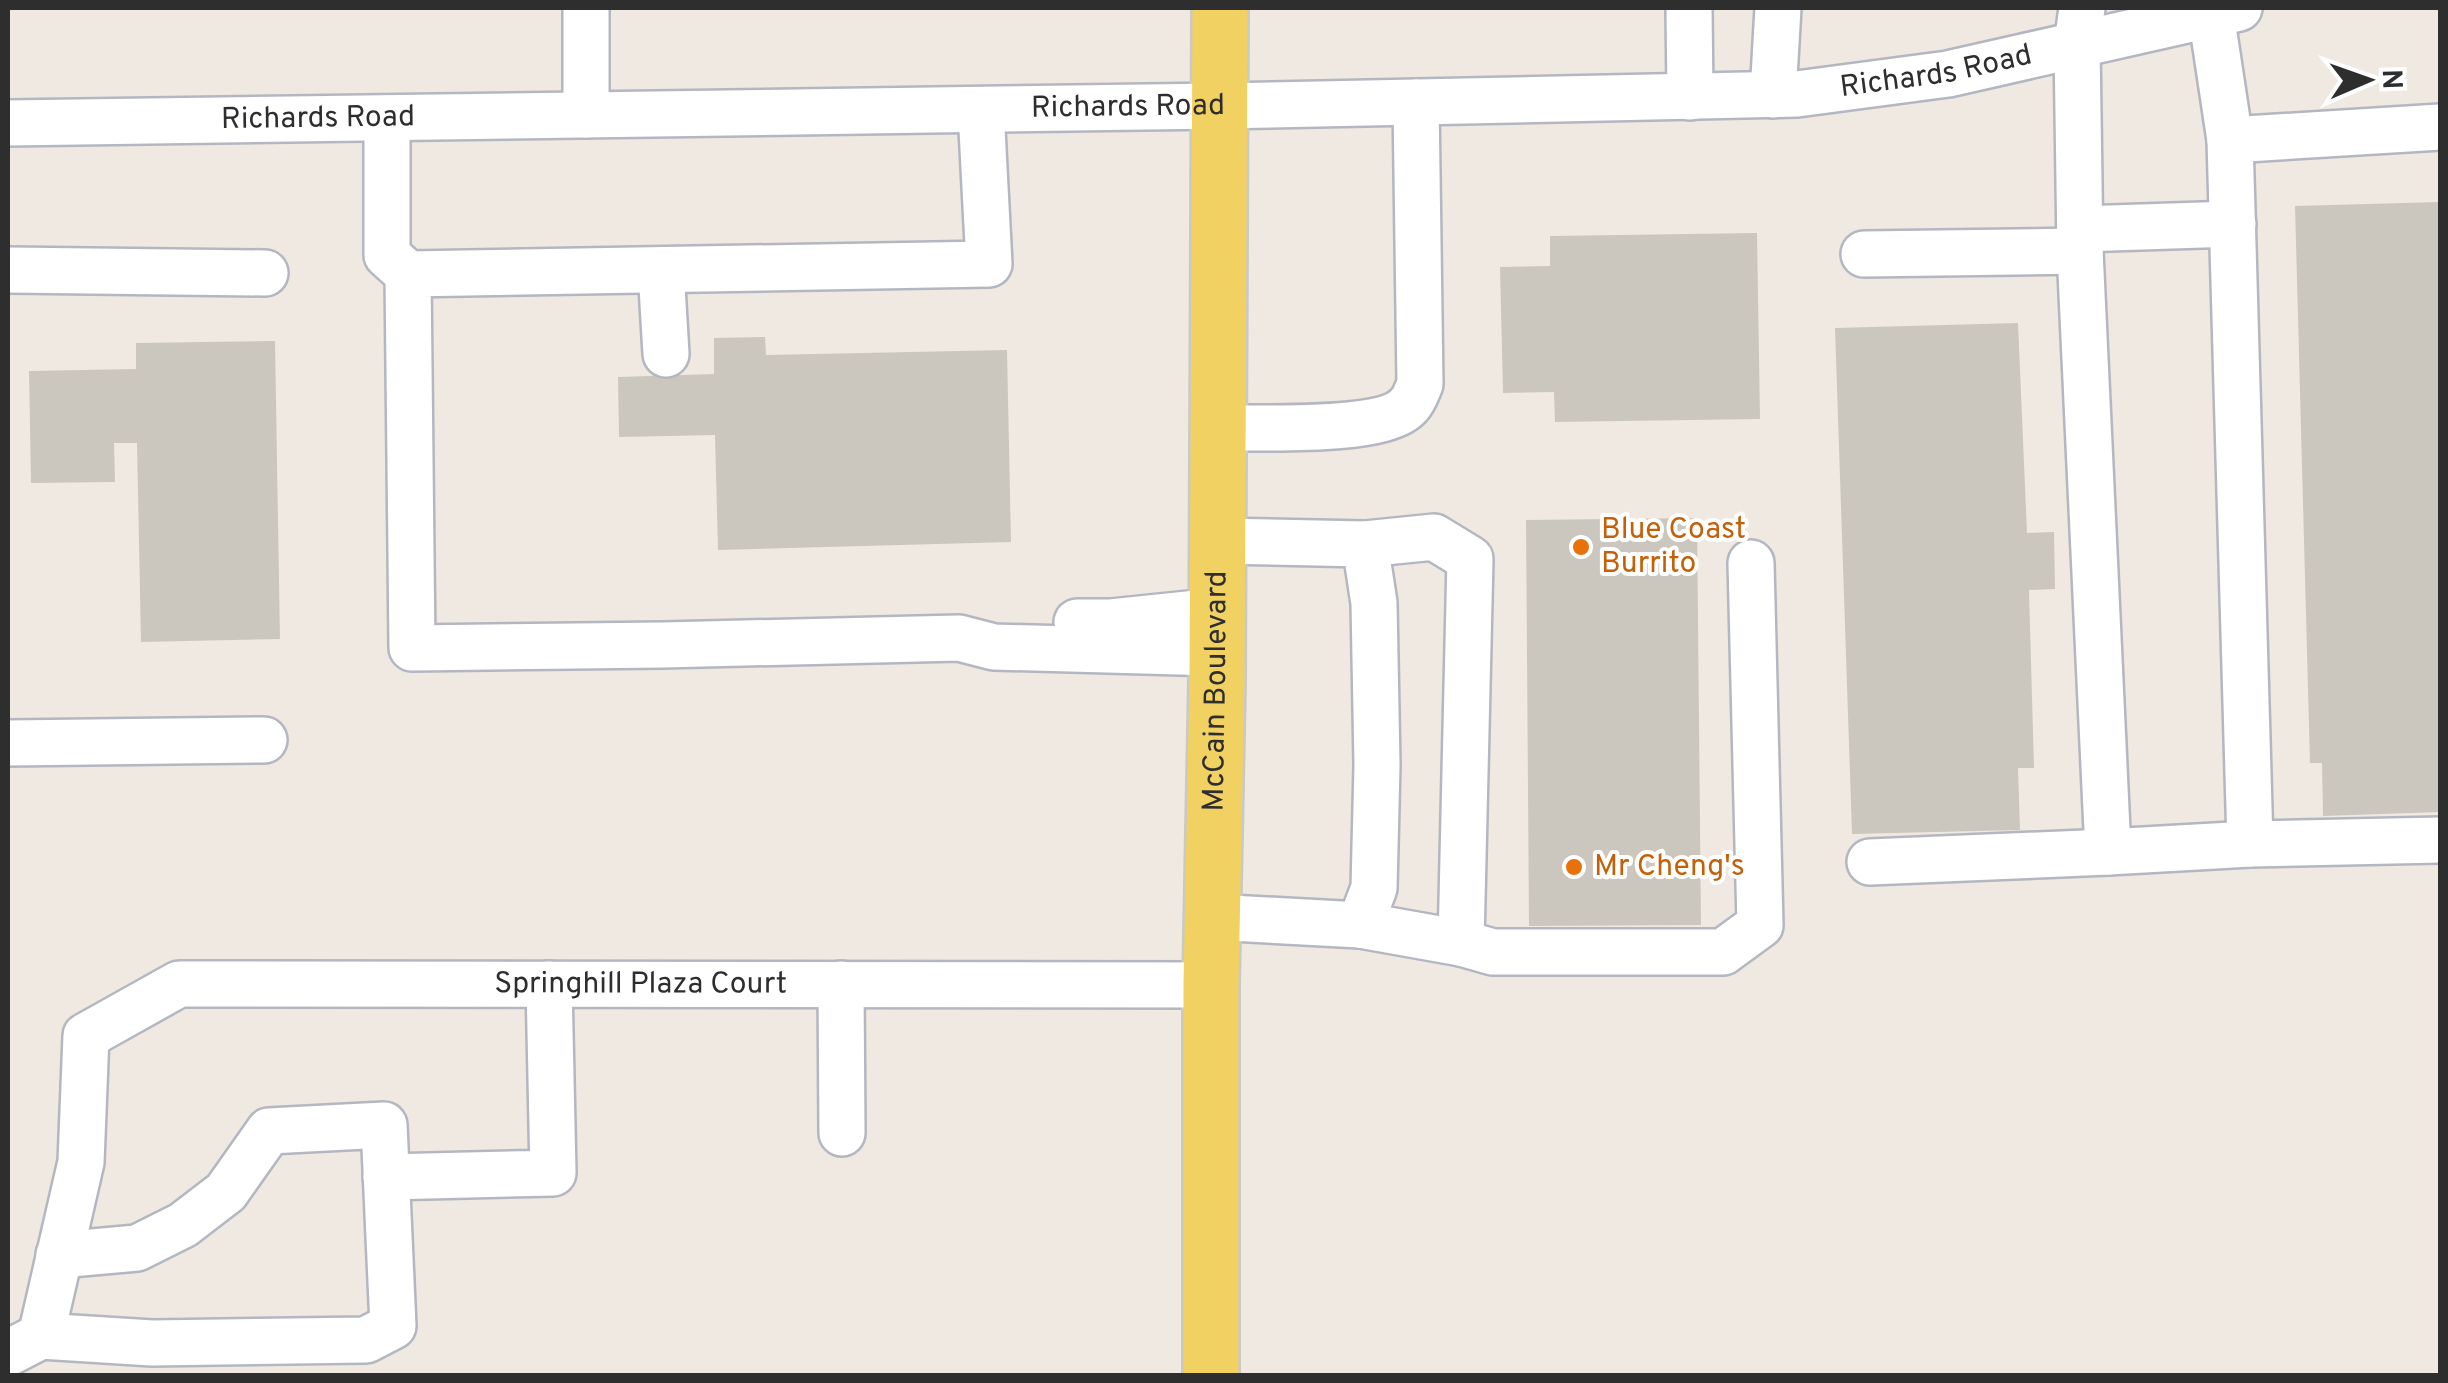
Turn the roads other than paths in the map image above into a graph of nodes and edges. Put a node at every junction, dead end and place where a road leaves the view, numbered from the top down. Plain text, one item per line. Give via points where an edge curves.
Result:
1 (586, 8) edge
2 (1220, 8) edge
3 (1689, 8) edge
4 (1778, 8) edge
5 (2225, 11) edge
6 (2079, 26) edge
7 (1773, 95) junction
8 (1690, 97) junction
9 (1416, 102) junction
10 (1220, 106) junction
11 (981, 110) junction
12 (586, 115) junction
13 (404, 118) junction
14 (8, 124) edge
15 (2440, 127) edge
16 (2230, 140) junction
17 (2233, 224) junction
18 (2080, 240) junction
19 (1864, 254) dead end
20 (8, 270) edge
21 (661, 270) junction
22 (265, 272) dead end
23 (408, 274) junction
24 (666, 354) dead end
25 (1218, 428) junction
26 (1218, 541) junction
27 (1366, 544) junction
28 (1752, 564) dead end
29 (1217, 632) junction
30 (264, 740) dead end
31 (8, 743) edge
32 (2440, 840) edge
33 (2250, 844) junction
34 (2108, 852) junction
35 (1870, 862) dead end
36 (1212, 916) junction
37 (1360, 925) junction
38 (1460, 943) junction
39 (549, 984) junction
40 (841, 984) junction
41 (1211, 985) junction
42 (842, 1133) dead end
43 (386, 1177) junction
44 (59, 1255) junction
45 (24, 1344) edge
46 (1212, 1376) edge

1 - 12 street
2 - 10 main road, McCain Boulevard
3 - 8 street
4 - 7 street
5 - 6 street, Richards Road
5 - 16 street
6 - 7 street, Richards Road via 1948,74
6 - 18 street
7 - 8 street, Richards Road
8 - 9 street, Richards Road
9 - 10 street, Richards Road
9 - 25 street via 1420,384 1409,407 1353,425
10 - 11 street, Richards Road
10 - 25 main road, McCain Boulevard
11 - 12 street, Richards Road
11 - 21 street via 989,264
12 - 13 street, Richards Road
13 - 14 street, Richards Road
13 - 23 street
15 - 16 street
16 - 17 street
17 - 18 street
17 - 33 street
18 - 19 street
18 - 34 street
20 - 22 street
21 - 23 street
21 - 24 street
23 - 29 street via 412,648 959,638 994,647
25 - 26 main road, McCain Boulevard
26 - 27 street
26 - 29 main road, McCain Boulevard
27 - 37 street via 1374,603 1377,765 1374,888
27 - 38 street via 1434,537 1470,559
28 - 38 street via 1760,926 1723,952 1494,952
29 - 36 main road, McCain Boulevard
30 - 31 street
32 - 33 street
33 - 34 street
34 - 35 street
36 - 37 street
36 - 41 main road, McCain Boulevard
37 - 38 street
39 - 40 street, Springhill Plaza Court
39 - 43 street via 552,1173
39 - 44 street, Springhill Plaza Court via 179,984 86,1036 81,1162
40 - 41 street, Springhill Plaza Court
40 - 42 street
41 - 46 main road, McCain Boulevard
43 - 44 street via 384,1125 269,1131 226,1192 183,1225 137,1248
43 - 45 street via 392,1326 366,1340
44 - 45 street

